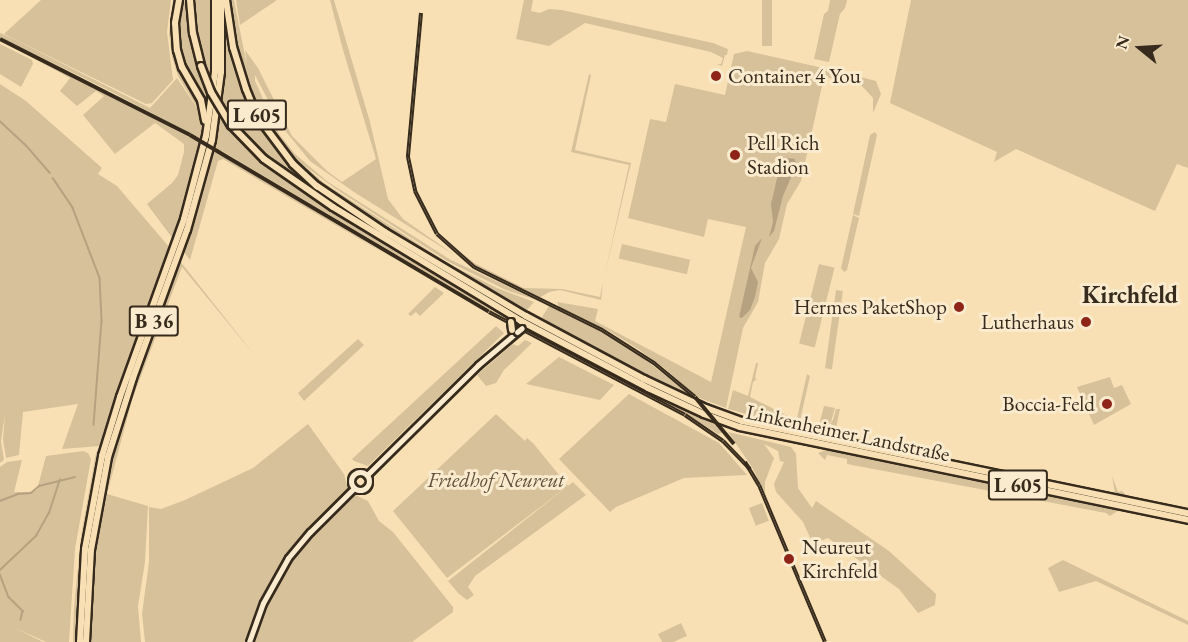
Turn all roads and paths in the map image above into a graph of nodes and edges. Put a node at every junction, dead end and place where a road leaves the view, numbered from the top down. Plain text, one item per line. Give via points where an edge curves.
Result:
1 (179, 0) edge
2 (190, 0) edge
3 (215, 0) edge
4 (223, 0) edge
5 (200, 163) junction
6 (529, 317) junction
7 (518, 326) junction
8 (367, 475) junction
9 (354, 488) junction
10 (1188, 513) edge
11 (1188, 520) edge
12 (80, 642) edge
13 (86, 642) edge
14 (249, 642) edge

1 - 5 main road via 175,23 177,50 205,116
2 - 7 main road, L 605, bridge via 193,33 211,92 231,125 255,151 417,260 505,313
3 - 5 main road, B 36 via 213,87
4 - 6 main road, L 605 via 246,89 262,123 293,164 317,186 385,232
4 - 13 main road, B 36 via 221,72 212,140 187,230 108,457 91,550
5 - 12 main road, B 36 via 102,456 85,549
6 - 7 main road
6 - 10 main road, Linkenheimer Landstraße / L 605 via 653,383 742,421
7 - 8 main road
7 - 11 main road, Linkenheimer Landstraße / L 605 via 744,429
8 - 9 main road via 368,487
8 - 9 main road via 353,475
9 - 14 main road via 284,564 263,603

